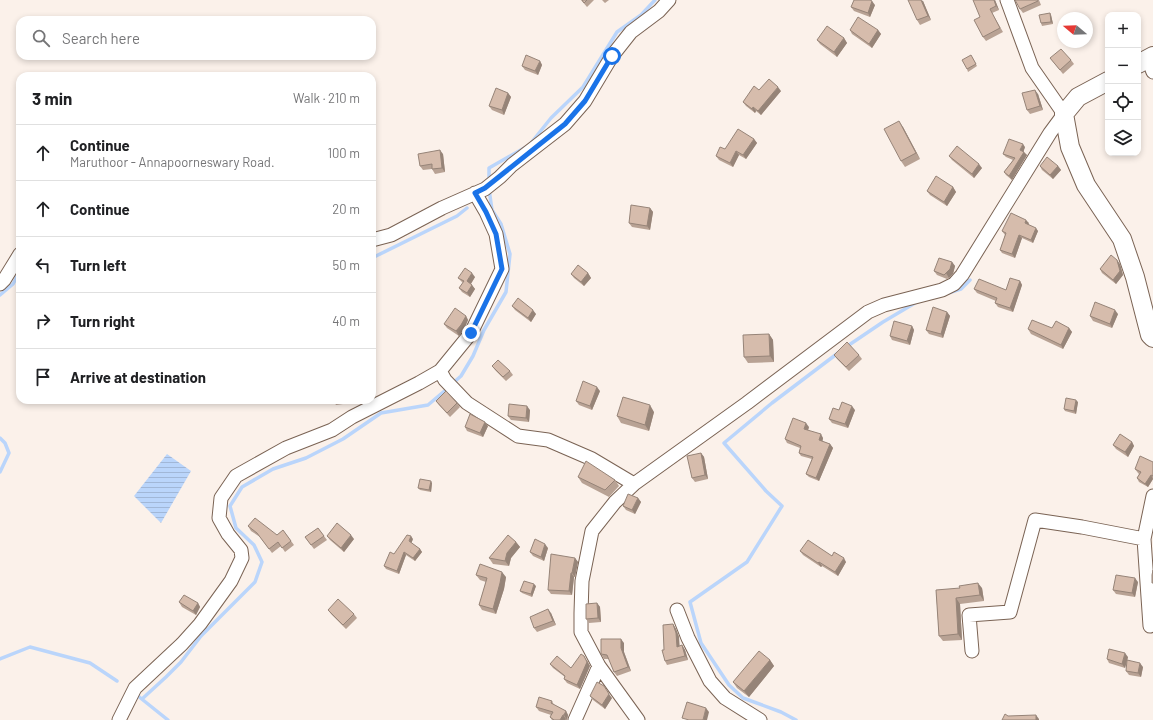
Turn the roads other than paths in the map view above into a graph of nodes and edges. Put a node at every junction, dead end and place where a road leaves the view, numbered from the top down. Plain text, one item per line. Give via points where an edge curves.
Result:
1 (669, 0) edge
2 (1007, 0) edge
3 (1105, 83) edge
4 (1064, 114) junction
5 (480, 191) junction
6 (376, 239) edge
7 (16, 260) edge
8 (0, 284) edge
9 (1153, 338) edge
10 (443, 376) junction
11 (634, 484) junction
12 (1153, 496) edge
13 (1144, 539) junction
14 (677, 610) dead end
15 (1150, 626) dead end
16 (972, 651) dead end
17 (599, 666) junction
18 (119, 720) edge
19 (575, 720) edge
20 (638, 720) edge
21 (760, 720) edge

1 - 5 street via 632,32 612,56 585,101 565,124
2 - 4 street via 1032,68
3 - 4 street via 1078,97
4 - 9 street via 1070,147 1086,185 1122,239
4 - 11 street via 954,284 868,312
5 - 6 street via 391,235
5 - 10 street via 496,234 502,269 471,333
7 - 8 street
10 - 11 street via 467,403 518,436 548,440 592,459
10 - 18 street via 388,399 332,430 286,448 236,476 221,498 219,518 241,550 242,558 231,581 200,624 135,688
11 - 17 street via 615,502 592,531 582,581 582,632
12 - 13 street
13 - 15 street
13 - 16 street via 1035,520 1010,612 969,615
14 - 21 street via 710,681 725,698
17 - 19 street
17 - 20 street

